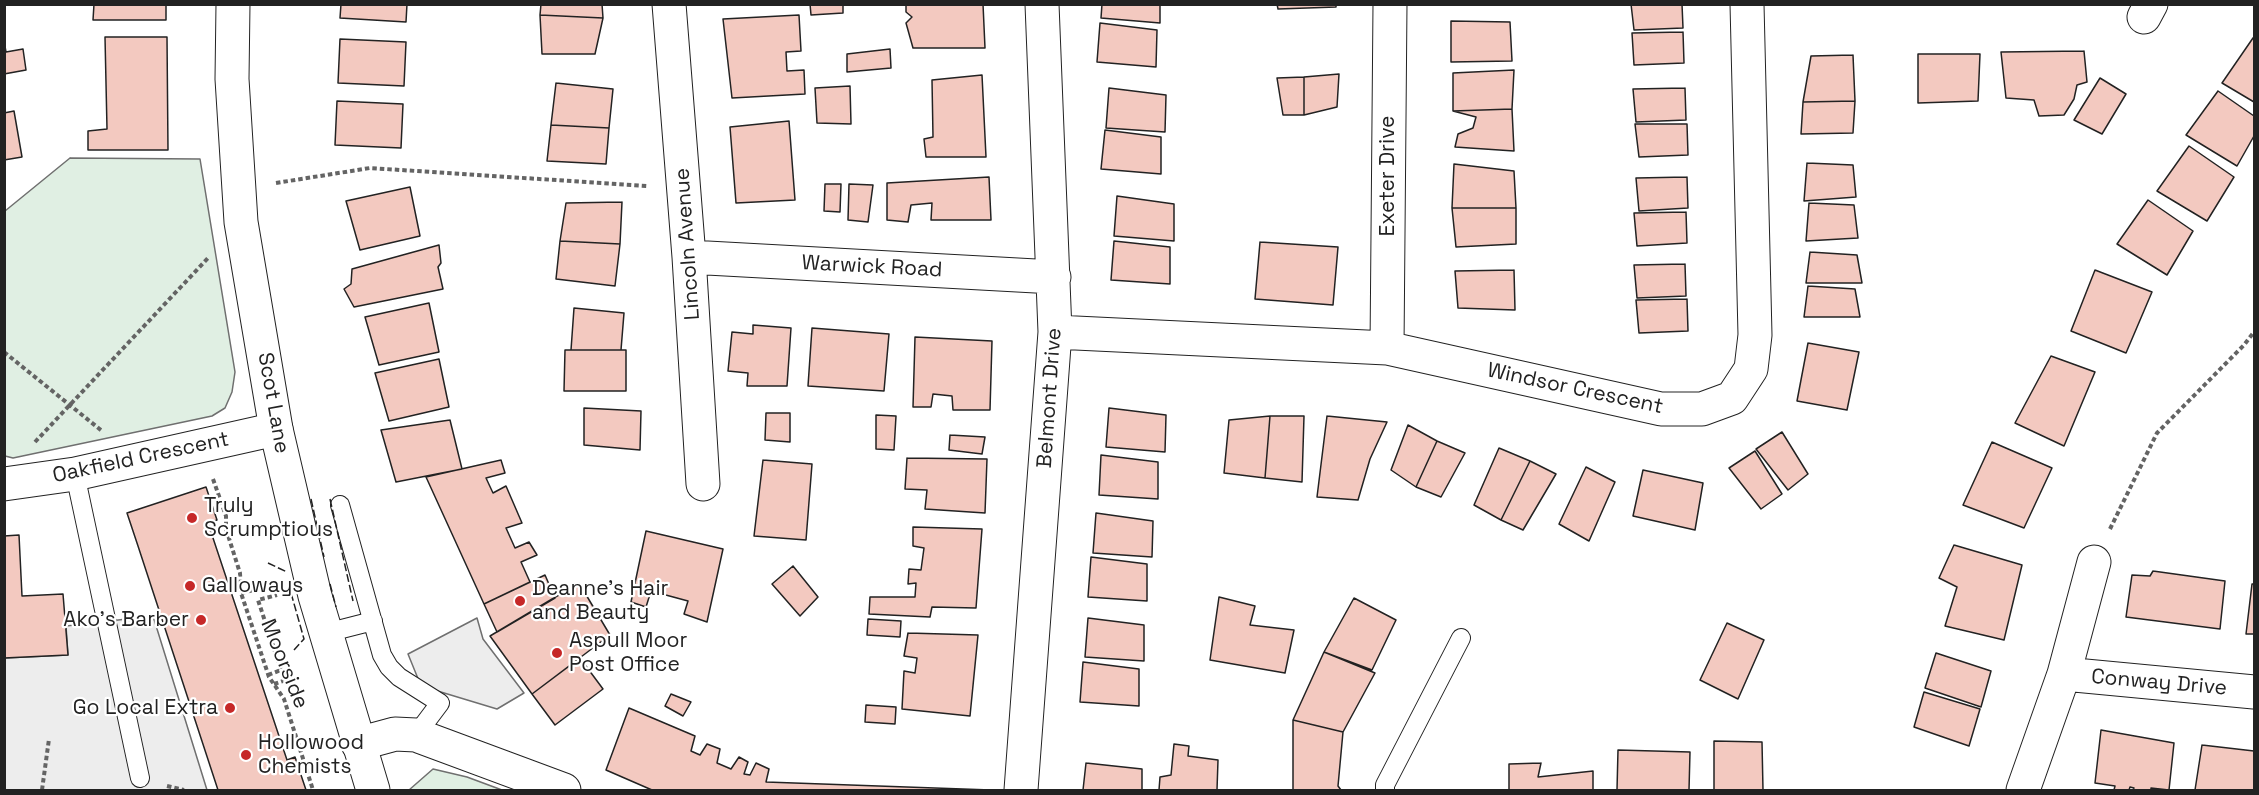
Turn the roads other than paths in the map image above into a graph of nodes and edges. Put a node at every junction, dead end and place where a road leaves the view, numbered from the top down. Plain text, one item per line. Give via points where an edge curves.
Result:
1 (234, 4) edge
2 (669, 4) edge
3 (1042, 4) edge
4 (1390, 4) edge
5 (1747, 4) edge
6 (689, 256) junction
7 (1054, 277) junction
8 (1055, 332) junction
9 (1387, 348) junction
10 (276, 429) junction
11 (75, 474) junction
12 (4, 484) edge
13 (703, 484) dead end
14 (340, 506) dead end
15 (2094, 562) road end
16 (373, 621) junction
17 (326, 633) junction
18 (1461, 638) dead end
19 (2064, 674) junction
20 (2254, 692) edge
21 (416, 735) junction
22 (358, 744) junction
23 (140, 778) dead end
24 (551, 785) edge
25 (373, 790) edge
26 (1021, 790) edge
27 (1385, 790) edge
28 (2023, 790) edge

1 - 10 street, Scot Lane via 232,79 242,222
2 - 6 street, Lincoln Avenue
3 - 7 street, Belmont Drive
4 - 9 street, Exeter Drive
5 - 9 street, Windsor Crescent via 1755,335 1751,369 1732,398 1702,409 1661,409
6 - 7 street, Warwick Road
6 - 13 street, Lincoln Avenue
7 - 8 street, Belmont Drive
8 - 9 street, Windsor Crescent
8 - 26 street, Belmont Drive
10 - 11 street, Oakfield Crescent
10 - 17 street, Scot Lane
11 - 12 street, Oakfield Crescent
11 - 23 lane
14 - 16 lane
15 - 19 street
16 - 17 lane
16 - 21 lane via 389,667 440,704
17 - 22 street, Scot Lane
18 - 27 lane
19 - 20 street, Conway Drive
19 - 28 street
21 - 22 street via 395,734
21 - 24 street
22 - 25 street, Scot Lane

